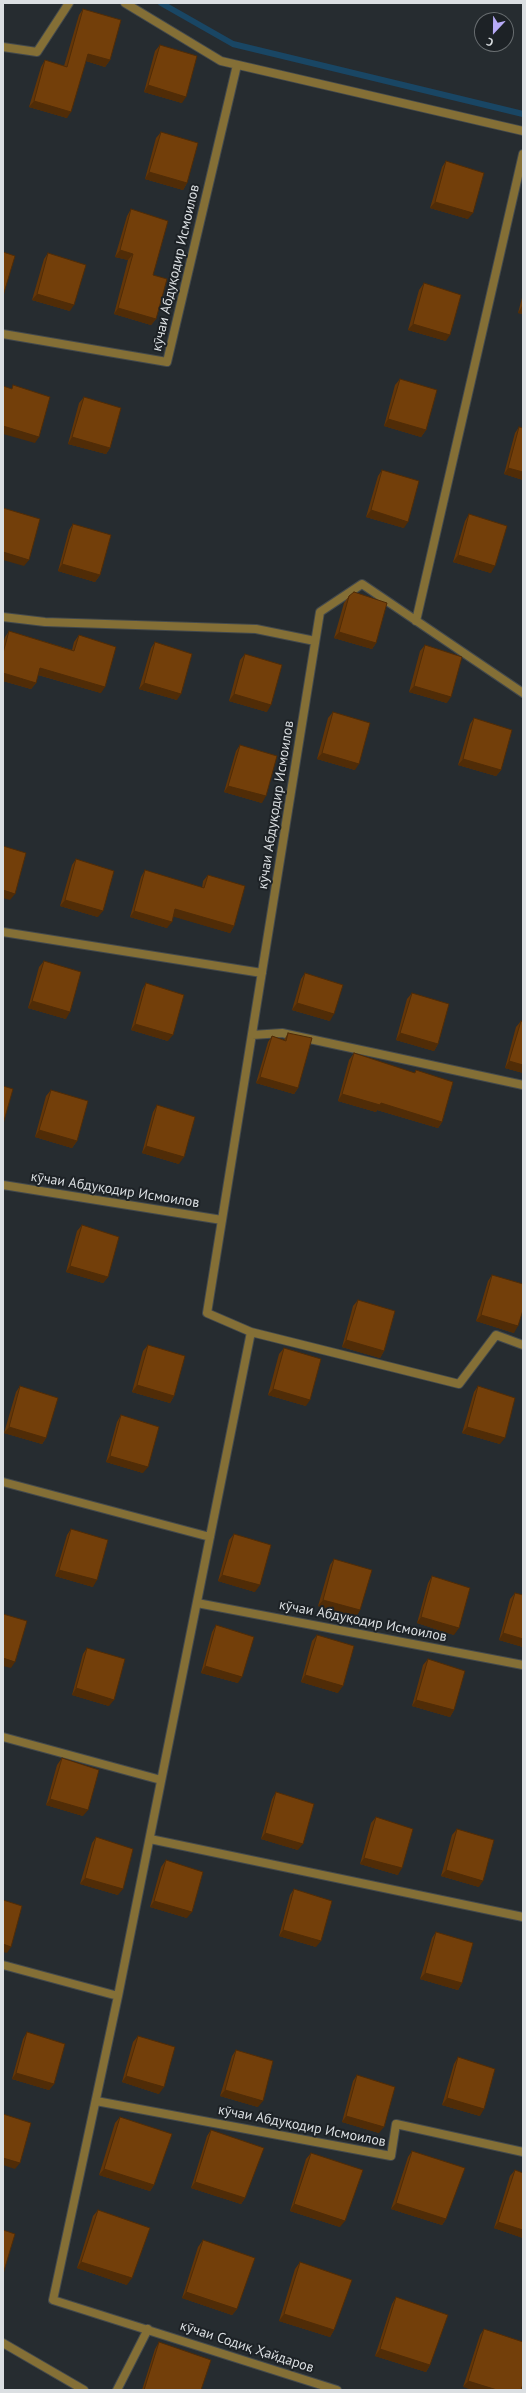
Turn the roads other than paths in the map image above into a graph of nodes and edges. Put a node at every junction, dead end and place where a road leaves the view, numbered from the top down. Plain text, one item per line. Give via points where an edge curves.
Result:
1 (69, 3) edge
2 (125, 3) edge
3 (3, 47) edge
4 (237, 65) junction
5 (523, 131) edge
6 (523, 154) edge
7 (3, 334) edge
8 (3, 617) edge
9 (416, 621) junction
10 (315, 641) junction
11 (523, 693) edge
12 (3, 932) edge
13 (262, 973) junction
14 (252, 1034) junction
15 (523, 1085) edge
16 (3, 1185) edge
17 (222, 1220) junction
18 (251, 1332) junction
19 (523, 1345) edge
20 (3, 1482) edge
21 (210, 1537) junction
22 (197, 1603) junction
23 (523, 1665) edge
24 (3, 1737) edge
25 (161, 1780) junction
26 (150, 1839) junction
27 (523, 1917) edge
28 (3, 1965) edge
29 (118, 1996) junction
30 (96, 2101) junction
31 (523, 2152) edge
32 (148, 2329) junction
33 (3, 2343) edge
34 (84, 2390) edge
35 (117, 2390) edge
36 (337, 2390) edge

1 - 3 street via 37,52
2 - 4 street via 221,61
4 - 5 street
4 - 7 street, кӯчаи Абдуқодир Исмоилов via 167,362
6 - 9 street
8 - 10 street via 45,622 256,630
9 - 10 street, кӯчаи Абдуқодир Исмоилов via 362,584 320,612
9 - 11 street, кӯчаи Абдуқодир Исмоилов
10 - 13 street, кӯчаи Абдуқодир Исмоилов
12 - 13 street
13 - 14 street, кӯчаи Абдуқодир Исмоилов
14 - 15 street via 282,1033
14 - 17 street, кӯчаи Абдуқодир Исмоилов
16 - 17 street, кӯчаи Абдуқодир Исмоилов
17 - 18 street, кӯчаи Абдуқодир Исмоилов via 207,1313
18 - 19 street, кӯчаи Абдуқодир Исмоилов via 459,1384 496,1335
18 - 21 street
20 - 21 street
21 - 22 street
22 - 23 street, кӯчаи Абдуқодир Исмоилов
22 - 25 street
24 - 25 street
25 - 26 street
26 - 27 street
26 - 29 street
28 - 29 street
29 - 30 street
30 - 31 street, кӯчаи Абдуқодир Исмоилов via 391,2156 396,2124
30 - 32 street via 53,2300
32 - 35 street
32 - 36 street, кӯчаи Содиқ Ҳайдаров
33 - 34 street

